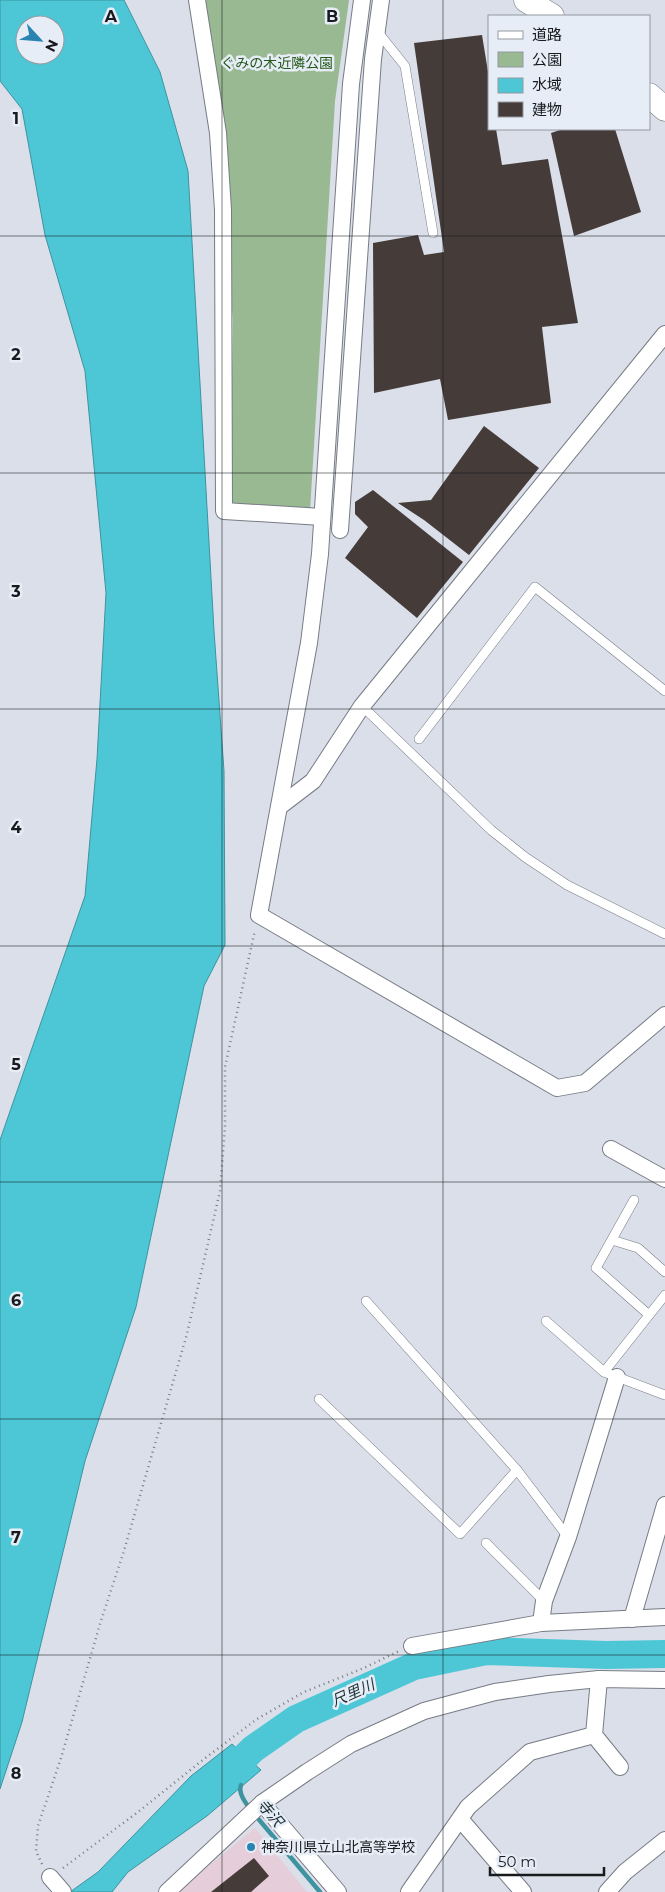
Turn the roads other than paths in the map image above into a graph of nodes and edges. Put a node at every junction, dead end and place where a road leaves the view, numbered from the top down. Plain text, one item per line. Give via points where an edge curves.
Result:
1 (197, 0) edge
2 (362, 0) edge
3 (382, 0) edge
4 (377, 31) junction
5 (650, 96) edge
6 (665, 109) edge
7 (433, 233) dead end
8 (665, 334) edge
9 (322, 516) junction
10 (340, 530) dead end
11 (665, 691) edge
12 (362, 706) junction
13 (419, 739) dead end
14 (278, 807) junction
15 (665, 934) edge
16 (665, 1015) edge
17 (611, 1150) dead end
18 (665, 1179) edge
19 (634, 1200) dead end
20 (612, 1240) junction
21 (665, 1272) edge
22 (665, 1295) edge
23 (366, 1301) dead end
24 (650, 1315) junction
25 (546, 1321) dead end
26 (611, 1375) junction
27 (665, 1395) edge
28 (319, 1399) dead end
29 (517, 1470) junction
30 (665, 1505) edge
31 (568, 1537) junction
32 (486, 1543) dead end
33 (544, 1601) junction
34 (665, 1617) edge
35 (632, 1619) junction
36 (541, 1623) junction
37 (412, 1646) road end
38 (599, 1679) junction
39 (665, 1680) edge
40 (594, 1734) junction
41 (620, 1767) dead end
42 (262, 1804) junction
43 (460, 1819) junction
44 (665, 1840) edge
45 (50, 1877) road end
46 (63, 1892) edge
47 (167, 1892) edge
48 (338, 1892) edge
49 (409, 1892) edge
50 (523, 1892) edge
51 (607, 1892) edge

1 - 9 street via 218,133 223,210 224,511
2 - 9 street via 351,84
3 - 4 street
4 - 7 lane via 405,66
4 - 10 street
5 - 6 main road
8 - 12 street
9 - 14 street via 310,643
11 - 13 lane via 535,587
12 - 14 street via 313,781
12 - 15 lane via 491,830 525,857 567,885
14 - 16 street via 259,915 557,1088 585,1083
17 - 18 street
19 - 20 lane
20 - 21 lane via 638,1248
20 - 24 lane via 596,1268
22 - 24 lane
23 - 29 lane
24 - 26 lane
25 - 26 lane
26 - 27 lane
26 - 31 street
28 - 29 lane via 460,1534
29 - 31 lane
30 - 35 street
31 - 33 street
32 - 33 lane
33 - 36 street
34 - 35 street
35 - 36 street
36 - 37 street
38 - 39 street
38 - 40 street
38 - 42 street via 495,1692 424,1711 351,1744
40 - 41 street
40 - 43 street via 530,1752 468,1807
42 - 47 street
42 - 48 street
43 - 49 street
43 - 50 street
44 - 51 street via 625,1872
45 - 46 street

